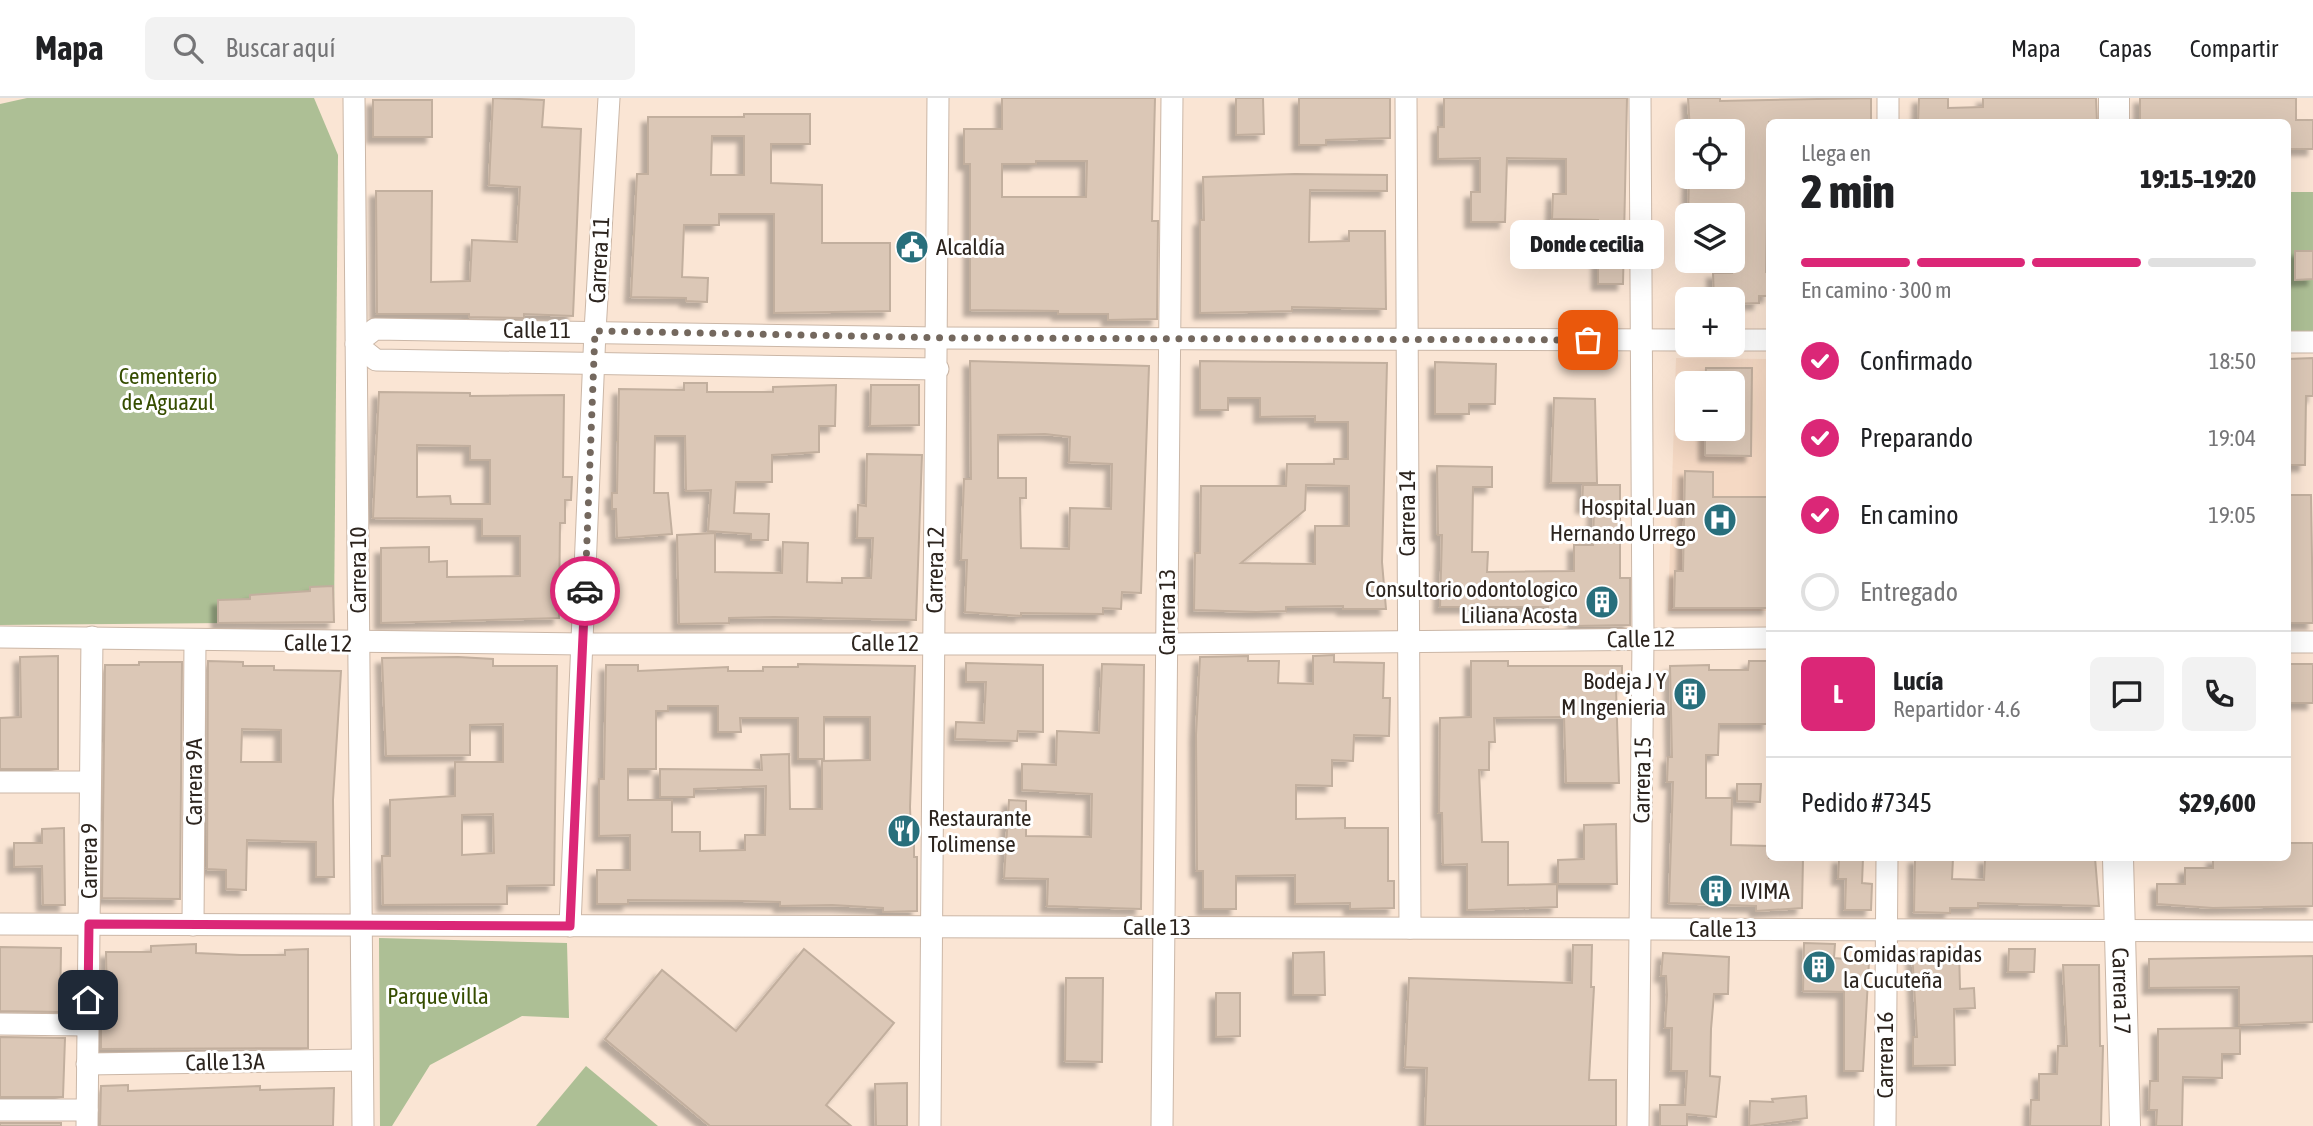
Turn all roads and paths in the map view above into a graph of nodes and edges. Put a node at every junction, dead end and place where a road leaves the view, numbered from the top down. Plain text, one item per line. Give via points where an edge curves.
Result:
1 (354, 98) edge
2 (609, 98) edge
3 (938, 98) edge
4 (1172, 98) edge
5 (1406, 98) edge
6 (1640, 98) edge
7 (1888, 98) edge
8 (2114, 98) edge
9 (1888, 119) edge
10 (2114, 119) edge
11 (595, 331) junction
12 (937, 338) junction
13 (1169, 338) junction
14 (1406, 339) junction
15 (1640, 340) junction
16 (1675, 340) edge
17 (1745, 340) edge
18 (1766, 340) edge
19 (2291, 342) edge
20 (2313, 342) edge
21 (356, 344) junction
22 (594, 363) junction
23 (938, 369) junction
24 (0, 637) edge
25 (92, 637) junction
26 (1766, 638) edge
27 (1643, 639) junction
28 (195, 640) junction
29 (1408, 642) junction
30 (2291, 642) edge
31 (2313, 642) edge
32 (935, 643) junction
33 (359, 644) junction
34 (583, 644) junction
35 (1167, 644) junction
36 (0, 782) edge
37 (90, 782) junction
38 (1887, 861) edge
39 (2118, 861) edge
40 (0, 924) edge
41 (89, 924) junction
42 (193, 925) junction
43 (361, 925) junction
44 (570, 926) junction
45 (931, 927) junction
46 (1164, 927) junction
47 (1410, 928) junction
48 (1641, 929) junction
49 (1886, 929) junction
50 (2118, 930) junction
51 (2313, 931) edge
52 (0, 1024) edge
53 (88, 1025) junction
54 (362, 1060) junction
55 (87, 1064) junction
56 (0, 1110) edge
57 (87, 1118) edge
58 (363, 1126) edge
59 (930, 1126) edge
60 (1162, 1126) edge
61 (1638, 1126) edge
62 (1885, 1126) edge
63 (2124, 1126) edge

1 - 21 street, Carrera 10
2 - 11 street, Carrera 11
3 - 12 street, Carrera 12
4 - 13 street, Carrera 13
5 - 14 street, Carrera 14
6 - 15 street, Carrera 15
7 - 9 street
8 - 10 street
11 - 12 street, Calle 11
11 - 21 street, Calle 11 via 375,329
11 - 22 street, Carrera 11
12 - 13 street, Calle 11
12 - 23 street, Carrera 12
13 - 14 street, Calle 11
13 - 35 street, Carrera 13
14 - 15 street, Calle 11
14 - 29 street, Carrera 14
15 - 16 street, Calle 11
15 - 27 street, Carrera 15
17 - 18 street
19 - 20 street
21 - 22 street, Calle 11 via 376,359
21 - 33 street, Carrera 10
22 - 23 street, Calle 11
22 - 34 street, Carrera 11
23 - 32 street, Carrera 12
24 - 25 street, Calle 12
25 - 28 street, Calle 12
25 - 37 street, Carrera 9
26 - 27 street, Calle 12
27 - 29 street, Calle 12
27 - 48 street, Carrera 15
28 - 33 street, Calle 12
28 - 42 street, Carrera 9A
29 - 35 street, Calle 12
29 - 47 street, Carrera 14
30 - 31 street
32 - 34 street, Calle 12
32 - 35 street, Calle 12
32 - 45 street, Carrera 12
33 - 34 street, Calle 12
33 - 43 street, Carrera 10
34 - 44 street, Carrera 11
35 - 46 street, Carrera 13
36 - 37 street
37 - 41 street, Carrera 9
38 - 49 street, Carrera 16
39 - 50 street, Carrera 17
40 - 41 street, Calle 13
41 - 42 street, Calle 13
41 - 53 street, Carrera 9
42 - 43 street, Calle 13
43 - 44 street, Calle 13
43 - 54 street, Carrera 10
44 - 45 street, Calle 13
45 - 46 street, Calle 13
45 - 59 street, Carrera 12
46 - 47 street, Calle 13
46 - 60 street, Carrera 13
47 - 48 street, Calle 13
48 - 49 street, Calle 13
48 - 61 street, Carrera 15
49 - 50 street, Calle 13
49 - 62 street, Carrera 16
50 - 51 street, Calle 13
50 - 63 street, Carrera 17
52 - 53 street
53 - 55 street, Carrera 9
54 - 55 street, Calle 13A
54 - 58 street, Carrera 10
55 - 57 street, Carrera 9
56 - 57 street

